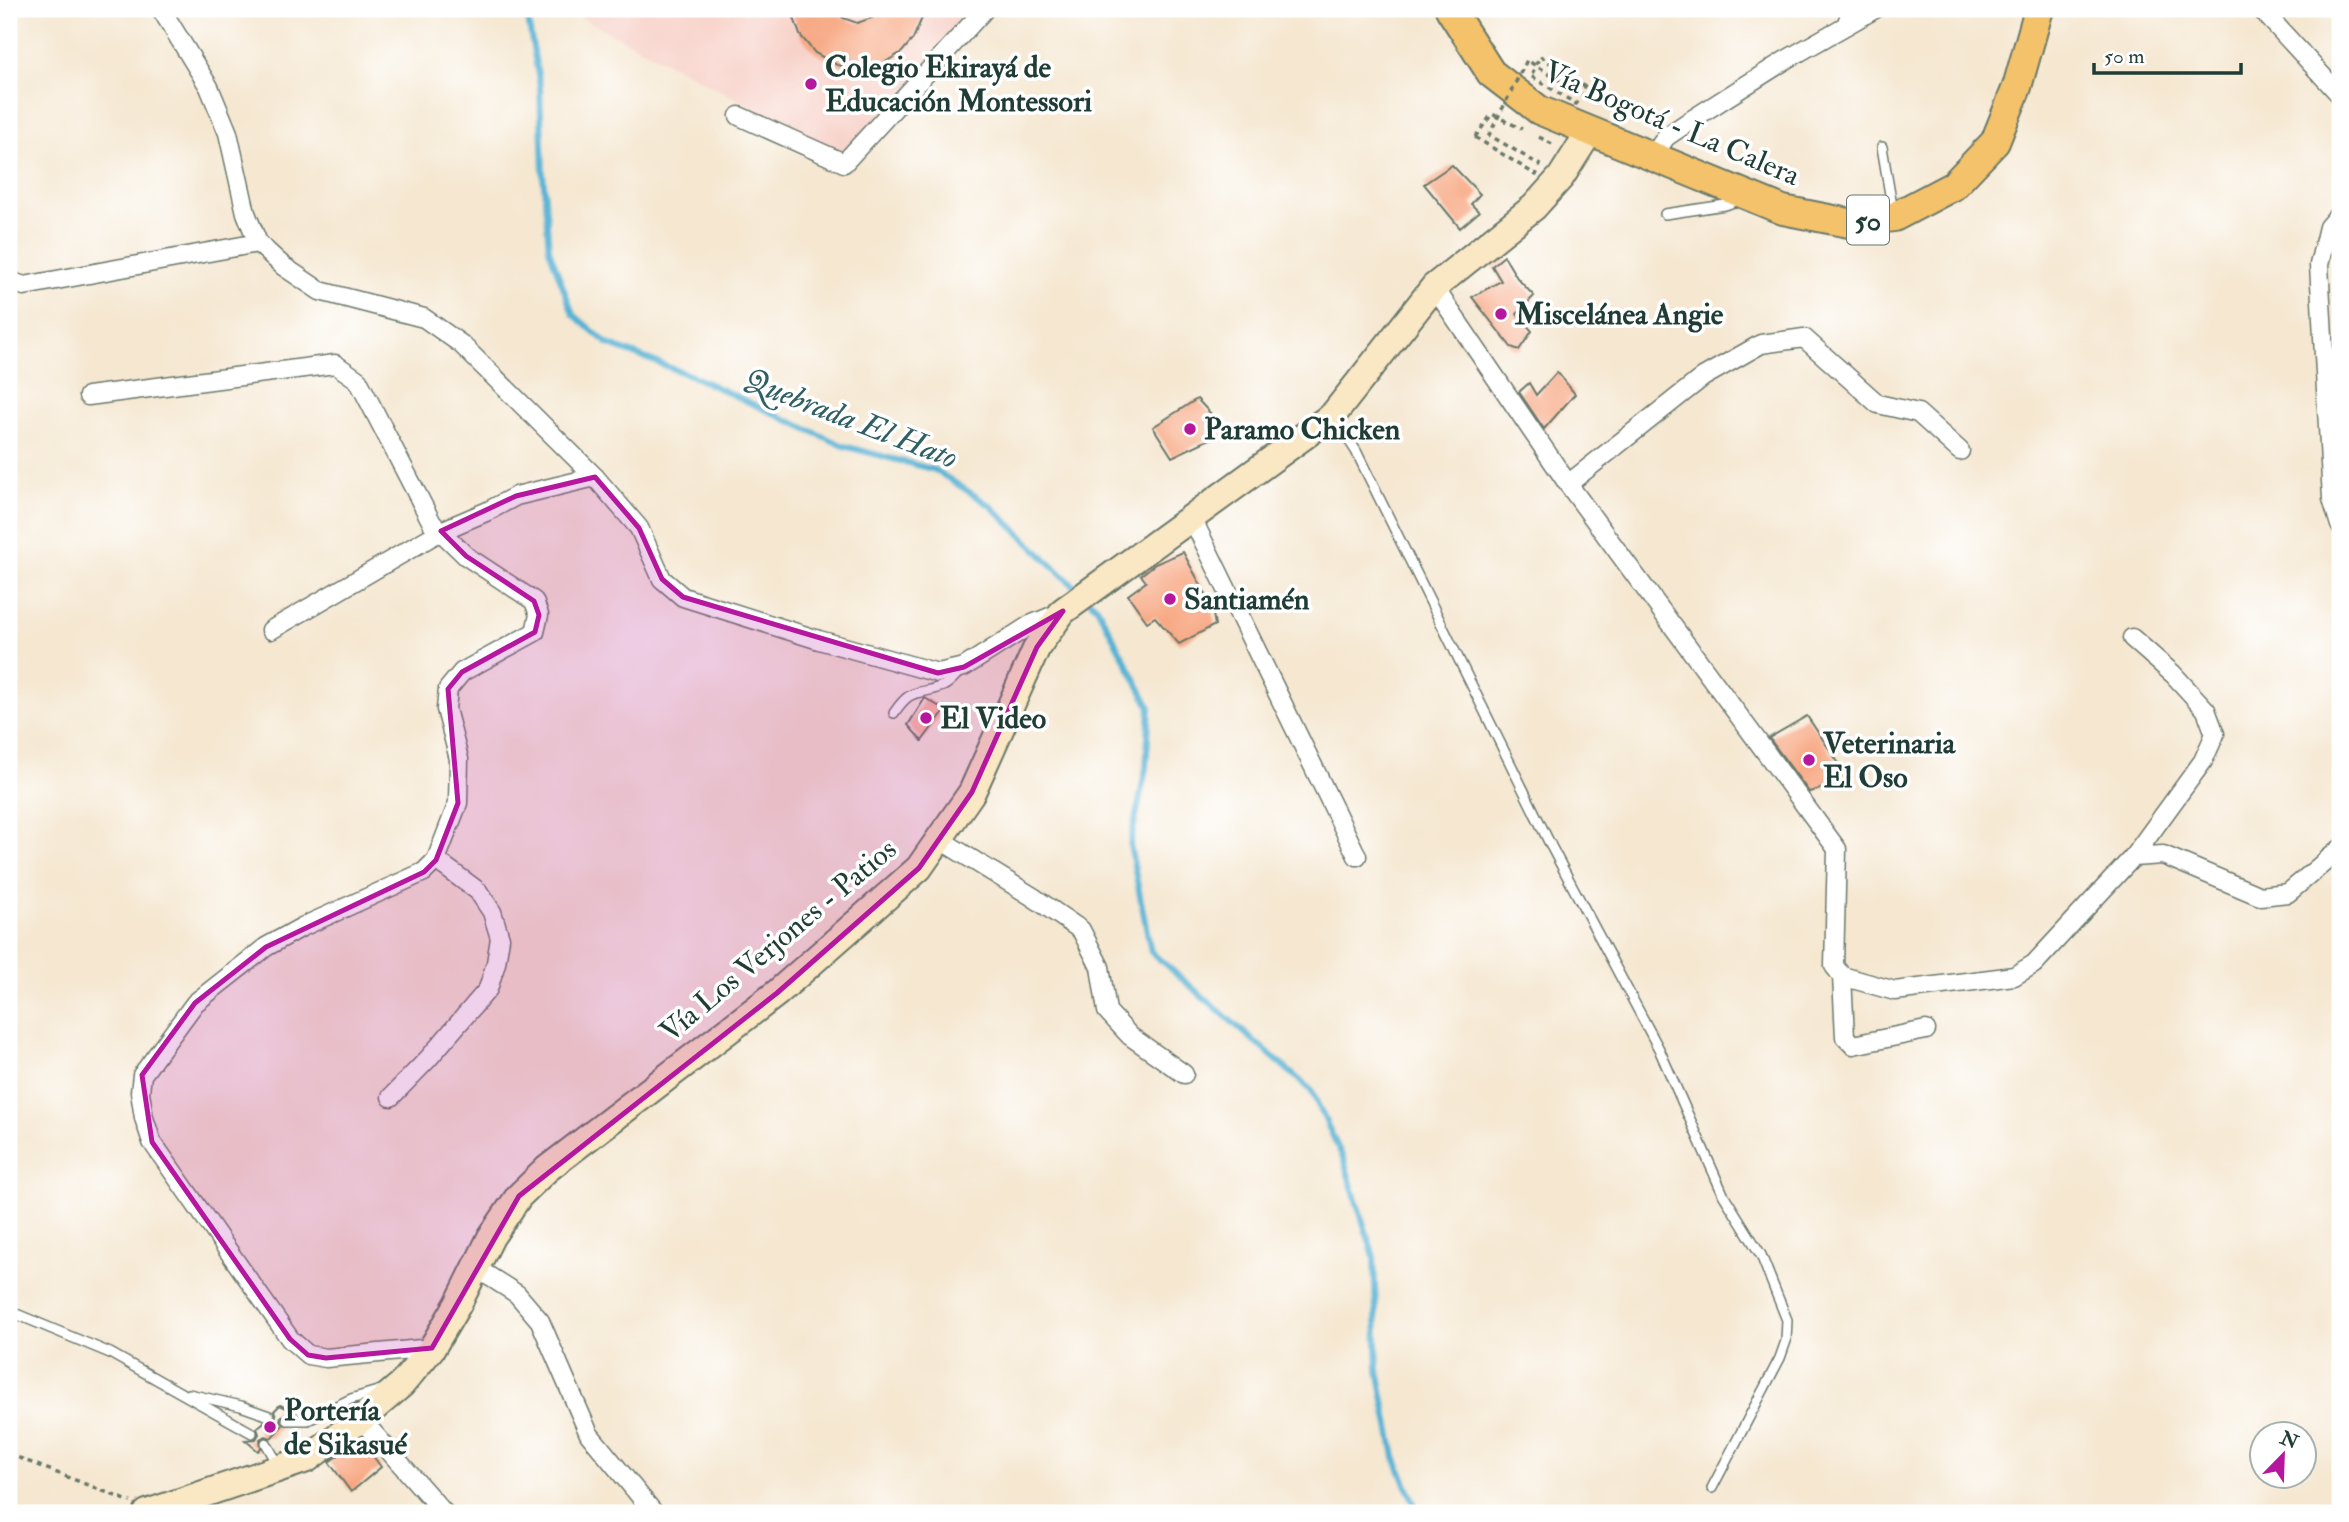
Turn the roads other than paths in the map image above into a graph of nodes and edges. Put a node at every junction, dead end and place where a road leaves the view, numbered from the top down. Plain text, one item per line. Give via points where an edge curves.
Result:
1 (161, 9) edge
2 (985, 9) edge
3 (1450, 9) edge
4 (1847, 9) edge
5 (1875, 9) edge
6 (2039, 9) edge
7 (2261, 9) edge
8 (1841, 29) junction
9 (2340, 95) edge
10 (739, 116) dead end
11 (1596, 121) junction
12 (1882, 147) dead end
13 (1653, 156) junction
14 (1749, 195) junction
15 (2340, 213) edge
16 (1665, 214) dead end
17 (1894, 217) junction
18 (258, 243) junction
19 (9, 278) edge
20 (1434, 287) junction
21 (88, 396) dead end
22 (1332, 415) junction
23 (1960, 451) dead end
24 (595, 477) junction
25 (1568, 484) junction
26 (1191, 516) junction
27 (2340, 525) edge
28 (441, 531) junction
29 (1076, 601) junction
30 (271, 630) dead end
31 (2132, 638) dead end
32 (964, 667) junction
33 (894, 713) dead end
34 (939, 839) junction
35 (2340, 849) edge
36 (1357, 856) dead end
37 (2133, 856) junction
38 (436, 860) junction
39 (1842, 976) junction
40 (1926, 1030) dead end
41 (1184, 1074) dead end
42 (391, 1097) dead end
43 (476, 1268) junction
44 (9, 1311) edge
45 (432, 1348) junction
46 (402, 1384) junction
47 (180, 1392) junction
48 (269, 1416) dead end
49 (361, 1419) junction
50 (287, 1420) dead end
51 (252, 1433) dead end
52 (266, 1443) dead end
53 (281, 1468) junction
54 (1712, 1488) dead end
55 (152, 1512) edge
56 (444, 1513) edge
57 (654, 1513) edge

1 - 18 street via 209,87 228,133 246,213
2 - 10 street via 844,163
3 - 11 main road, Vía Bogotá - La Calera / 50 via 1491,72 1539,110
4 - 8 lane
5 - 8 street
6 - 17 main road, Vía Bogotá - La Calera / 50 via 2017,87 1995,142 1953,186
7 - 9 street
8 - 13 street via 1691,120 1666,137
11 - 13 main road, Vía Bogotá - La Calera / 50
11 - 20 street, Vía Los Verjones - Patios via 1561,177 1534,207
12 - 17 lane
13 - 14 main road, Vía Bogotá - La Calera / 50
14 - 16 lane via 1736,203
14 - 17 main road, Vía Bogotá - La Calera / 50 via 1783,210 1849,223
15 - 27 street via 2328,227 2319,265 2332,499
18 - 19 street via 24,286
18 - 24 street via 320,291 424,318 461,344
20 - 22 street, Vía Los Verjones - Patios
20 - 25 street
21 - 28 street via 335,364 358,380 432,523
22 - 26 street, Vía Los Verjones - Patios
22 - 54 lane via 1356,451 1551,846 1659,1049 1723,1194 1761,1255 1787,1320 1780,1358
23 - 25 street via 1918,414 1878,404 1804,338 1761,344 1703,377
24 - 28 street via 516,496
24 - 32 street via 639,528 663,579 683,597 938,673
25 - 39 street via 1837,849 1835,966
26 - 29 street, Vía Los Verjones - Patios
26 - 36 street
28 - 30 street
28 - 38 street via 466,556 534,601 539,615 535,632 462,673 448,689 446,709 458,760 458,803
29 - 32 street
29 - 34 street, Vía Los Verjones - Patios via 1037,647 972,792
31 - 37 street via 2206,710 2215,734 2203,761
32 - 33 lane via 946,685 910,694
34 - 41 street via 1081,930 1100,967 1107,1011 1130,1036
34 - 43 street, Vía Los Verjones - Patios via 919,868 777,993 547,1169 519,1196
35 - 37 street via 2288,893 2260,896 2163,855
37 - 39 street via 2034,964 2014,976 1895,991
38 - 42 street via 478,891 492,912 500,938 496,963 488,989
38 - 45 street via 424,872 265,947 195,1003 142,1075 141,1092 152,1142 290,1339 308,1354 326,1358
39 - 40 street via 1848,1042 1853,1045
43 - 45 street, Vía Los Verjones - Patios
43 - 57 street via 517,1294 540,1321 589,1434
44 - 47 lane via 110,1353
45 - 46 street, Vía Los Verjones - Patios
46 - 49 street, Vía Los Verjones - Patios
46 - 50 lane via 351,1399 308,1420
47 - 48 lane
47 - 51 lane
49 - 53 street, Vía Los Verjones - Patios via 307,1459
49 - 56 street
52 - 53 lane
53 - 55 street, Vía Los Verjones - Patios

